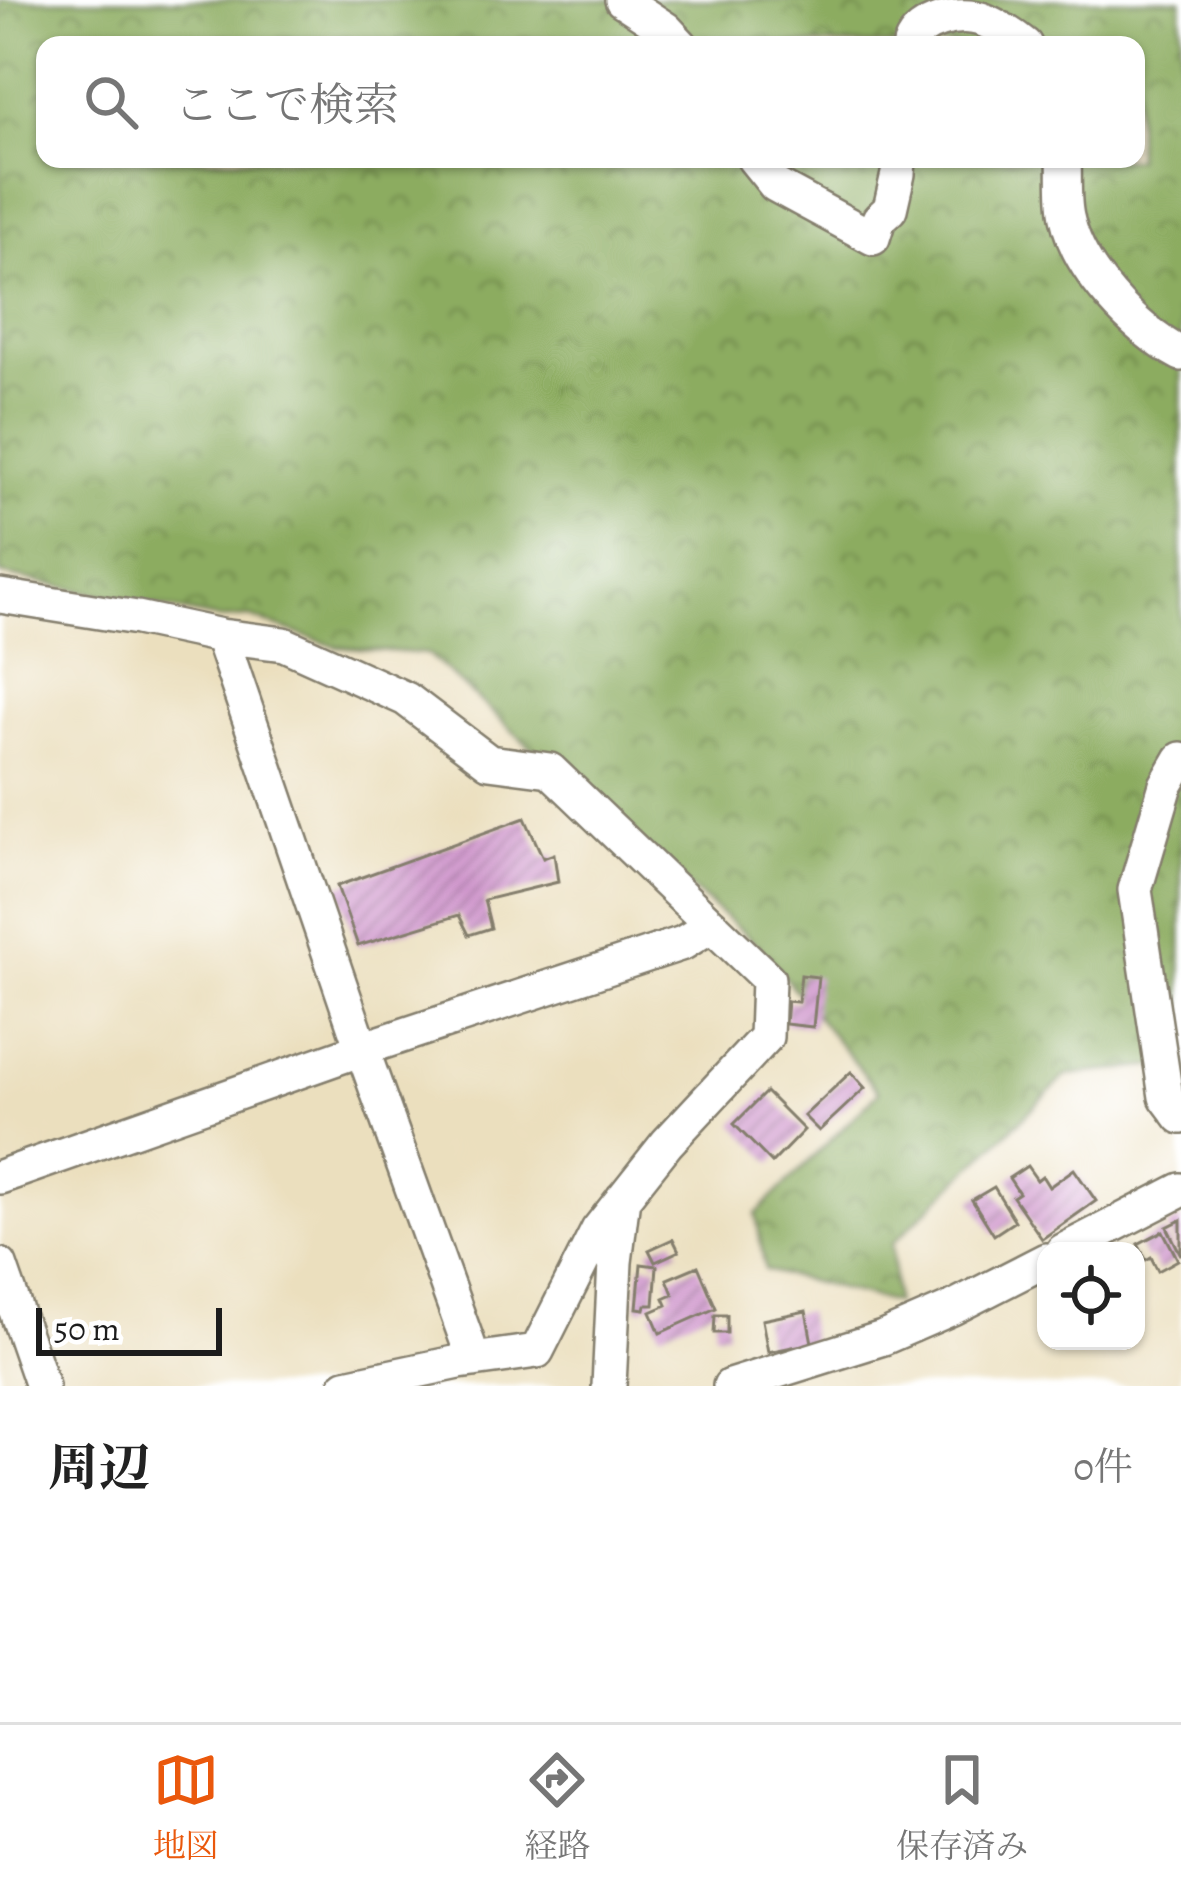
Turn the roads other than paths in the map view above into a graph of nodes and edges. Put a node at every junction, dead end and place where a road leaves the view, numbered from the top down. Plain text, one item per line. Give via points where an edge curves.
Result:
1 (622, 0) edge
2 (673, 36) edge
3 (914, 36) edge
4 (1010, 36) edge
5 (762, 168) edge
6 (898, 168) edge
7 (1064, 168) edge
8 (1181, 354) edge
9 (0, 596) edge
10 (221, 636) junction
11 (1181, 759) edge
12 (712, 925) junction
13 (362, 1049) junction
14 (1181, 1117) edge
15 (0, 1177) edge
16 (1181, 1190) edge
17 (623, 1198) junction
18 (1080, 1242) edge
19 (0, 1265) edge
20 (1037, 1265) edge
21 (474, 1360) junction
22 (42, 1386) edge
23 (346, 1386) edge
24 (609, 1386) edge
25 (730, 1386) edge

1 - 2 street
3 - 4 street via 942,20 979,18
5 - 6 street via 776,185 872,238 890,209
7 - 8 street via 1067,217 1082,256 1119,306
9 - 10 street
10 - 12 street via 284,644 406,699 489,762 550,770
10 - 13 street
11 - 14 street via 1135,890 1166,1097
12 - 13 street via 683,943
12 - 17 street via 769,979 766,1037
13 - 15 street
13 - 21 street
16 - 18 street
17 - 21 street via 598,1230 537,1351
17 - 24 street
19 - 22 street
20 - 25 street via 883,1338
21 - 23 street

